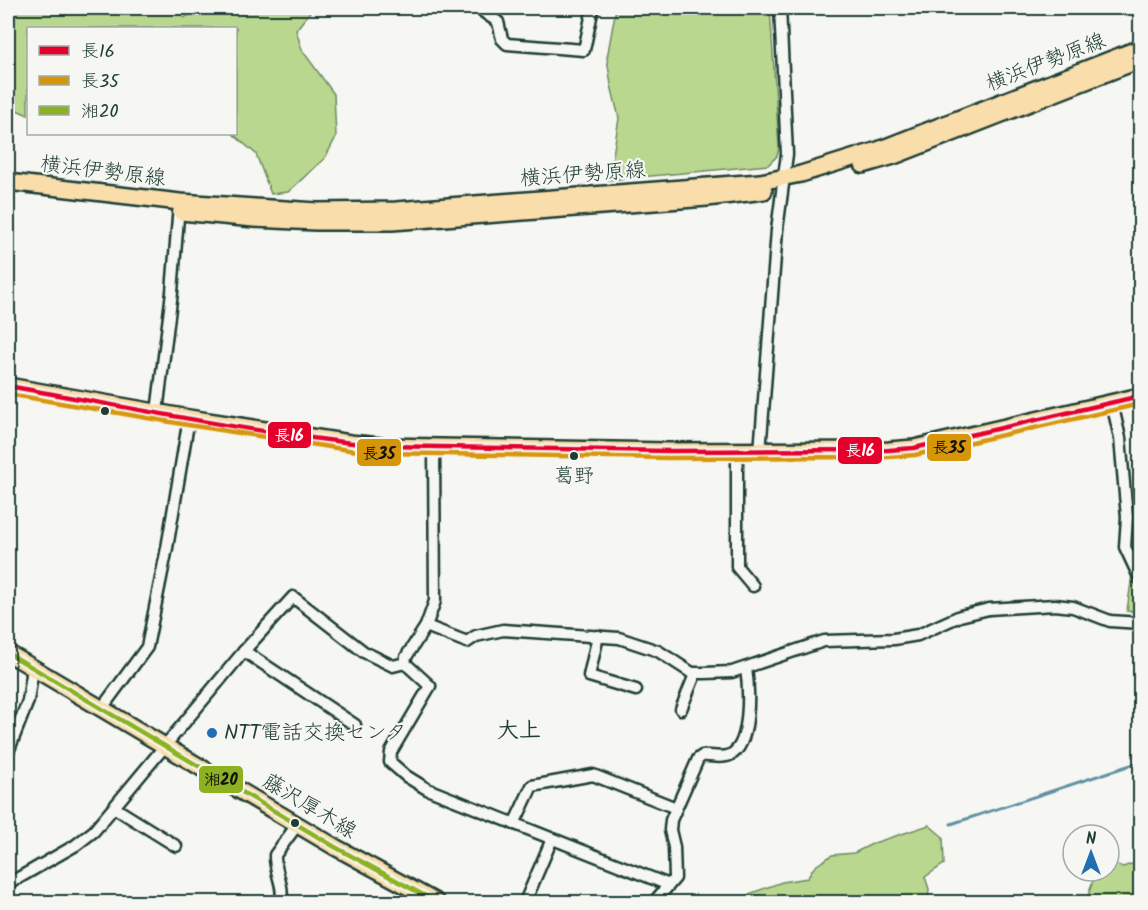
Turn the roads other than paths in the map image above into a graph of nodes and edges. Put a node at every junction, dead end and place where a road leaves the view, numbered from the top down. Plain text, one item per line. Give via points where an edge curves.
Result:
1 (478, 8) edge
2 (593, 8) edge
3 (780, 8) edge
4 (1140, 59) edge
5 (8, 182) edge
6 (784, 182) junction
7 (8, 192) edge
8 (179, 207) junction
9 (8, 386) edge
10 (1140, 396) edge
11 (1112, 403) junction
12 (157, 412) junction
13 (189, 417) junction
14 (434, 448) junction
15 (738, 451) junction
16 (760, 452) junction
17 (1140, 579) edge
18 (753, 586) dead end
19 (1140, 623) edge
20 (426, 626) junction
21 (598, 636) junction
22 (244, 651) junction
23 (8, 653) edge
24 (405, 663) junction
25 (33, 668) junction
26 (746, 668) junction
27 (693, 673) junction
28 (636, 690) dead end
29 (102, 708) junction
30 (681, 709) dead end
31 (355, 725) dead end
32 (166, 745) junction
33 (8, 752) edge
34 (115, 808) junction
35 (676, 808) junction
36 (514, 824) junction
37 (297, 825) junction
38 (552, 839) junction
39 (176, 846) dead end
40 (8, 884) edge
41 (669, 885) junction
42 (281, 903) edge
43 (435, 903) edge
44 (525, 903) edge
45 (654, 903) edge

1 - 2 street via 498,22 507,44 584,50
3 - 6 street via 787,154
4 - 6 main road, 横浜伊勢原線
5 - 8 main road, 横浜伊勢原線
6 - 8 main road, 横浜伊勢原線 via 396,210
6 - 16 street
7 - 8 main road, 横浜伊勢原線
8 - 12 street
9 - 12 main road
10 - 11 main road
11 - 16 main road via 914,448
11 - 17 street via 1120,438 1127,517 1125,547
12 - 13 main road
13 - 14 main road via 350,443
13 - 29 street via 147,647
14 - 15 main road
14 - 20 street via 435,601
15 - 16 main road
15 - 18 street via 736,567
19 - 26 street via 1110,621 1073,607 1054,605 989,609 960,616 918,635 824,641
20 - 21 street via 467,642 503,630
20 - 24 street
21 - 27 street via 655,649
21 - 28 street via 589,675
22 - 24 street via 293,597 364,652 393,666
22 - 31 street
22 - 32 street
23 - 25 main road, 藤沢厚木線
24 - 36 street via 430,686 396,742 390,762 416,784
25 - 29 main road, 藤沢厚木線
25 - 33 street via 28,701
26 - 27 street
26 - 35 street via 748,706 740,747 730,754 698,759
27 - 30 street
29 - 32 main road, 藤沢厚木線
32 - 34 street
32 - 37 main road, 藤沢厚木線
34 - 39 street
34 - 40 street via 76,845
35 - 36 street via 602,778 585,776 532,786
35 - 41 street via 670,830 675,878
36 - 38 street
37 - 42 street via 275,855 283,888
37 - 43 main road, 藤沢厚木線
38 - 41 street
38 - 44 street
41 - 45 street

